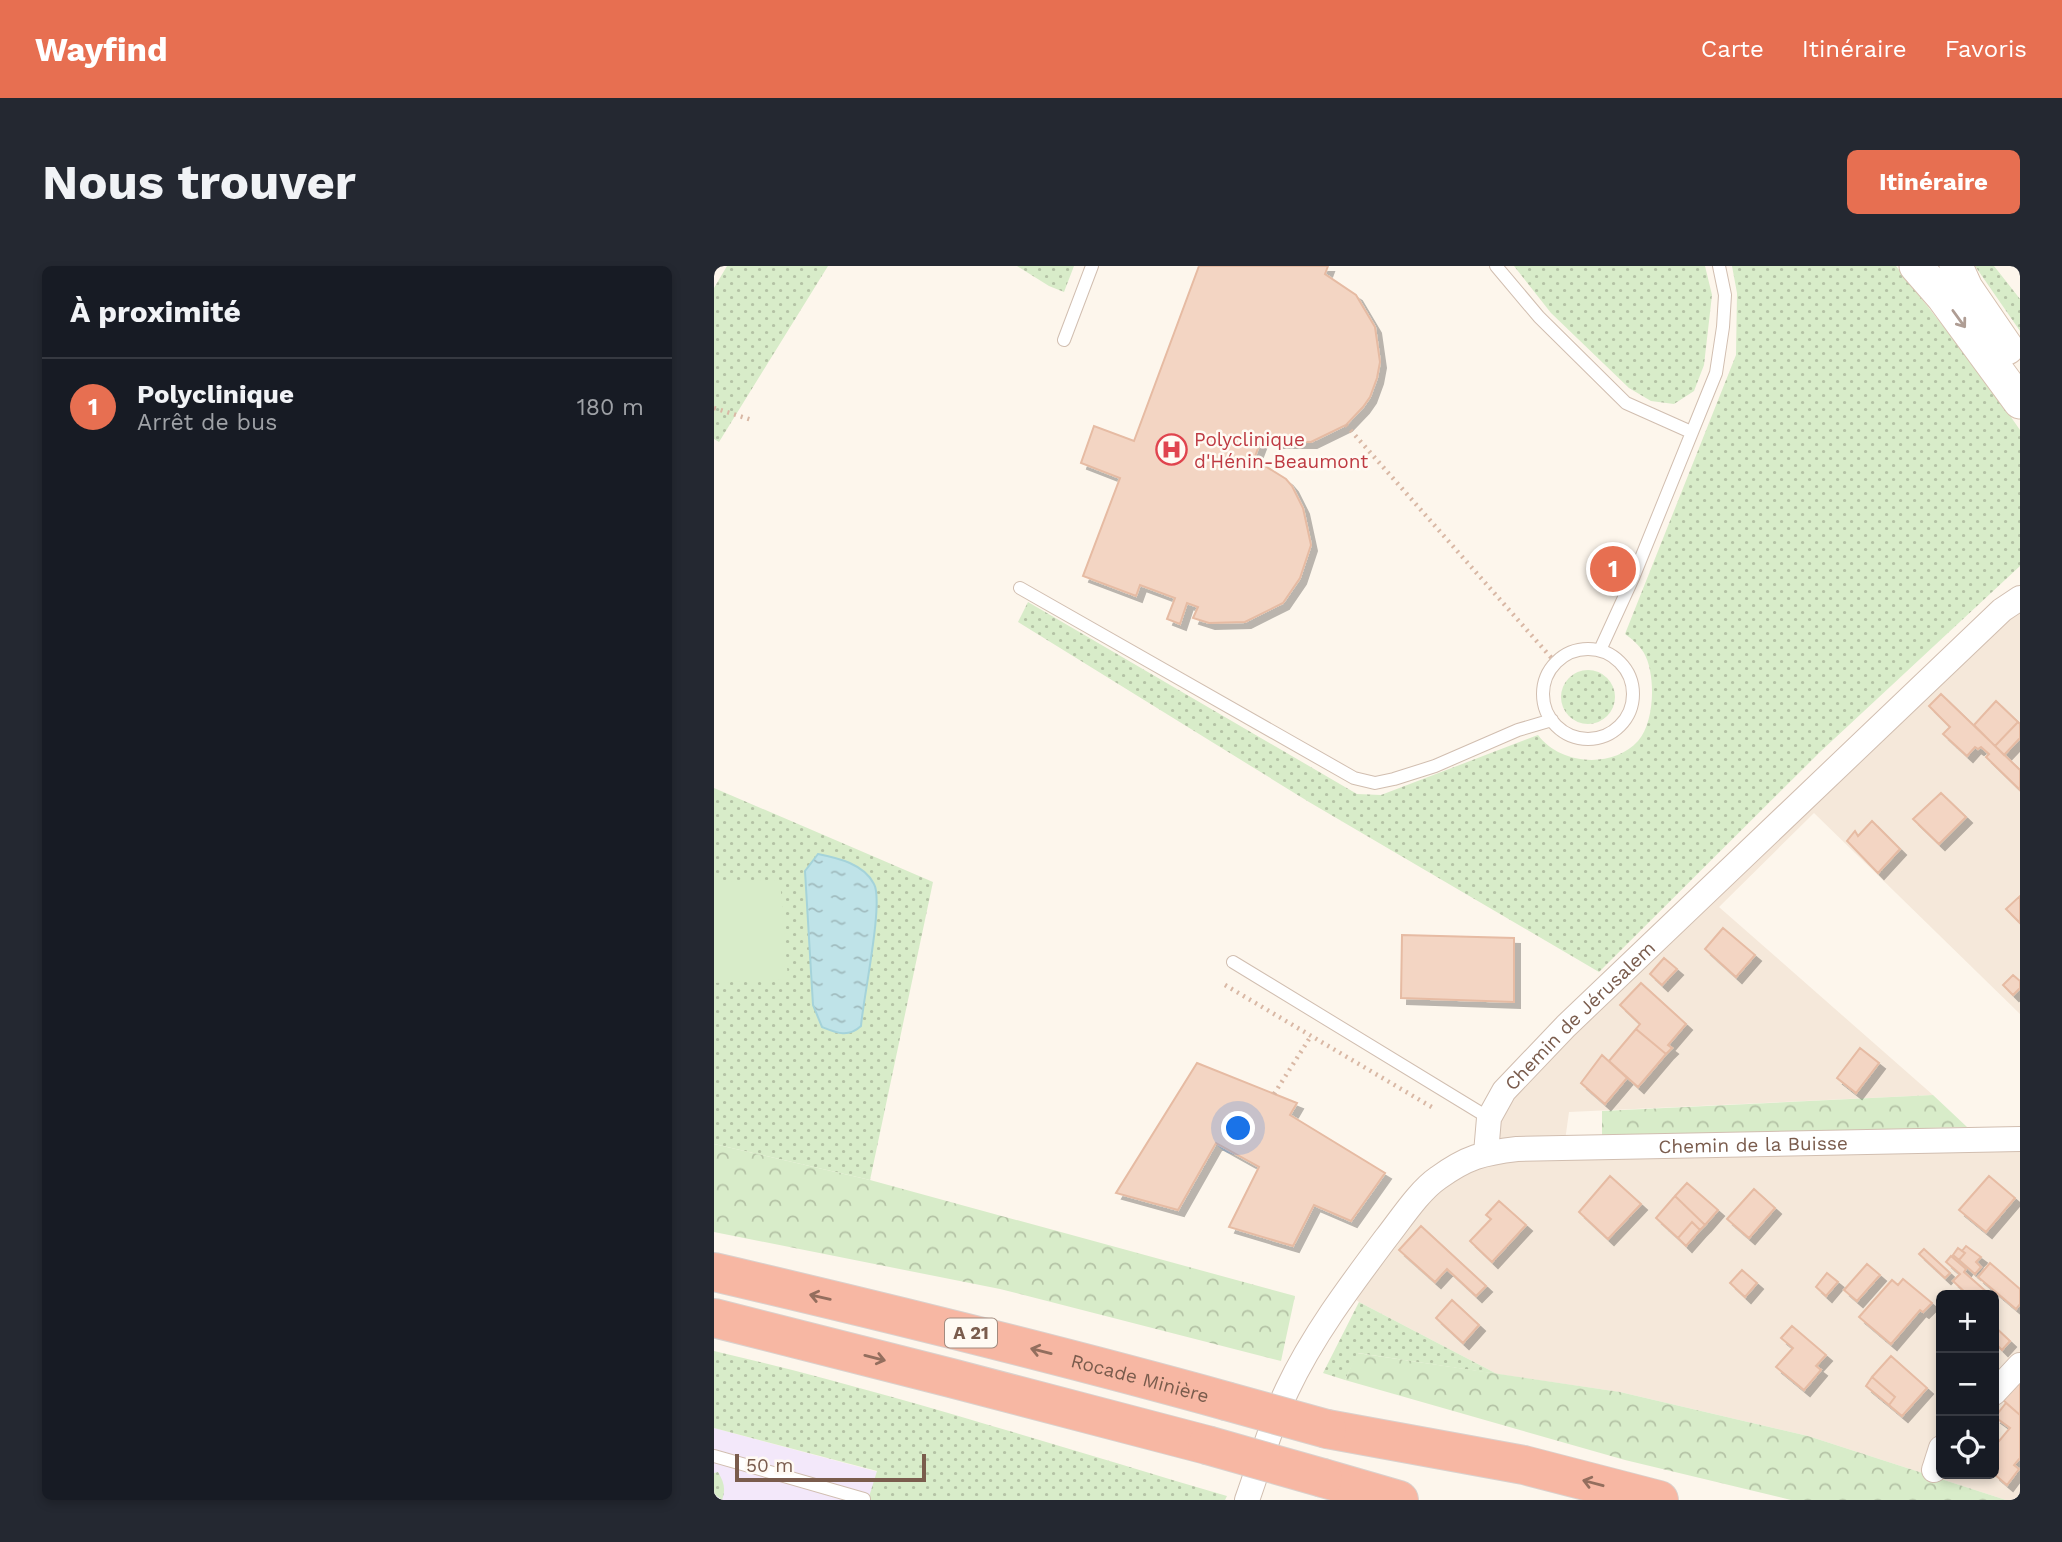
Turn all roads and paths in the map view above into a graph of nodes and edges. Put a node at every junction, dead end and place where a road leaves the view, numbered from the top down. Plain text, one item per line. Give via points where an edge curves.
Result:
1 (1092, 266) edge
2 (1496, 266) edge
3 (1719, 266) edge
4 (1916, 266) edge
5 (1956, 266) edge
6 (1064, 340) dead end
7 (2020, 368) edge
8 (2020, 402) edge
9 (714, 408) edge
10 (752, 420) dead end
11 (1346, 425) dead end
12 (1691, 432) junction
13 (1020, 588) dead end
14 (2020, 598) edge
15 (1600, 650) junction
16 (1556, 663) junction
17 (1552, 720) junction
18 (1233, 962) dead end
19 (1311, 1035) dead end
20 (1274, 1094) dead end
21 (1489, 1118) junction
22 (2020, 1139) edge
23 (1486, 1153) junction
24 (714, 1272) edge
25 (714, 1318) edge
26 (2020, 1365) edge
27 (1999, 1388) edge
28 (1327, 1429) junction
29 (714, 1456) edge
30 (1314, 1489) edge
31 (864, 1499) edge
32 (1247, 1500) edge
33 (1399, 1500) edge
34 (1564, 1500) edge
35 (1659, 1500) edge

1 - 6 lane
2 - 12 lane via 1539,317 1626,403
3 - 12 lane via 1725,295 1716,373
4 -> 8 main road
5 - 7 main road
9 - 10 path
11 - 16 path
12 - 15 lane
13 - 17 lane via 1354,778 1375,783 1394,779
14 - 21 street, Chemin de Jérusalem via 2002,610 1566,1026 1504,1091
15 - 16 lane via 1583,649
15 - 17 lane via 1623,665 1630,678 1634,692 1626,719 1616,730 1589,739 1574,737
16 - 17 lane via 1544,691
18 - 21 lane
19 - 20 path
21 - 23 street, Chemin de Jérusalem
22 - 23 street, Chemin de la Buisse
23 - 32 street via 1435,1180 1346,1292 1286,1391
28 -> 24 highway, Rocade Minière / A 21, bridge via 1082,1361
25 -> 30 highway, A 21, bridge via 951,1378
26 - 27 street
28 - 34 highway, Rocade Minière / A 21
35 -> 28 highway via 1524,1465
29 - 31 lane
30 - 33 highway, A 21

